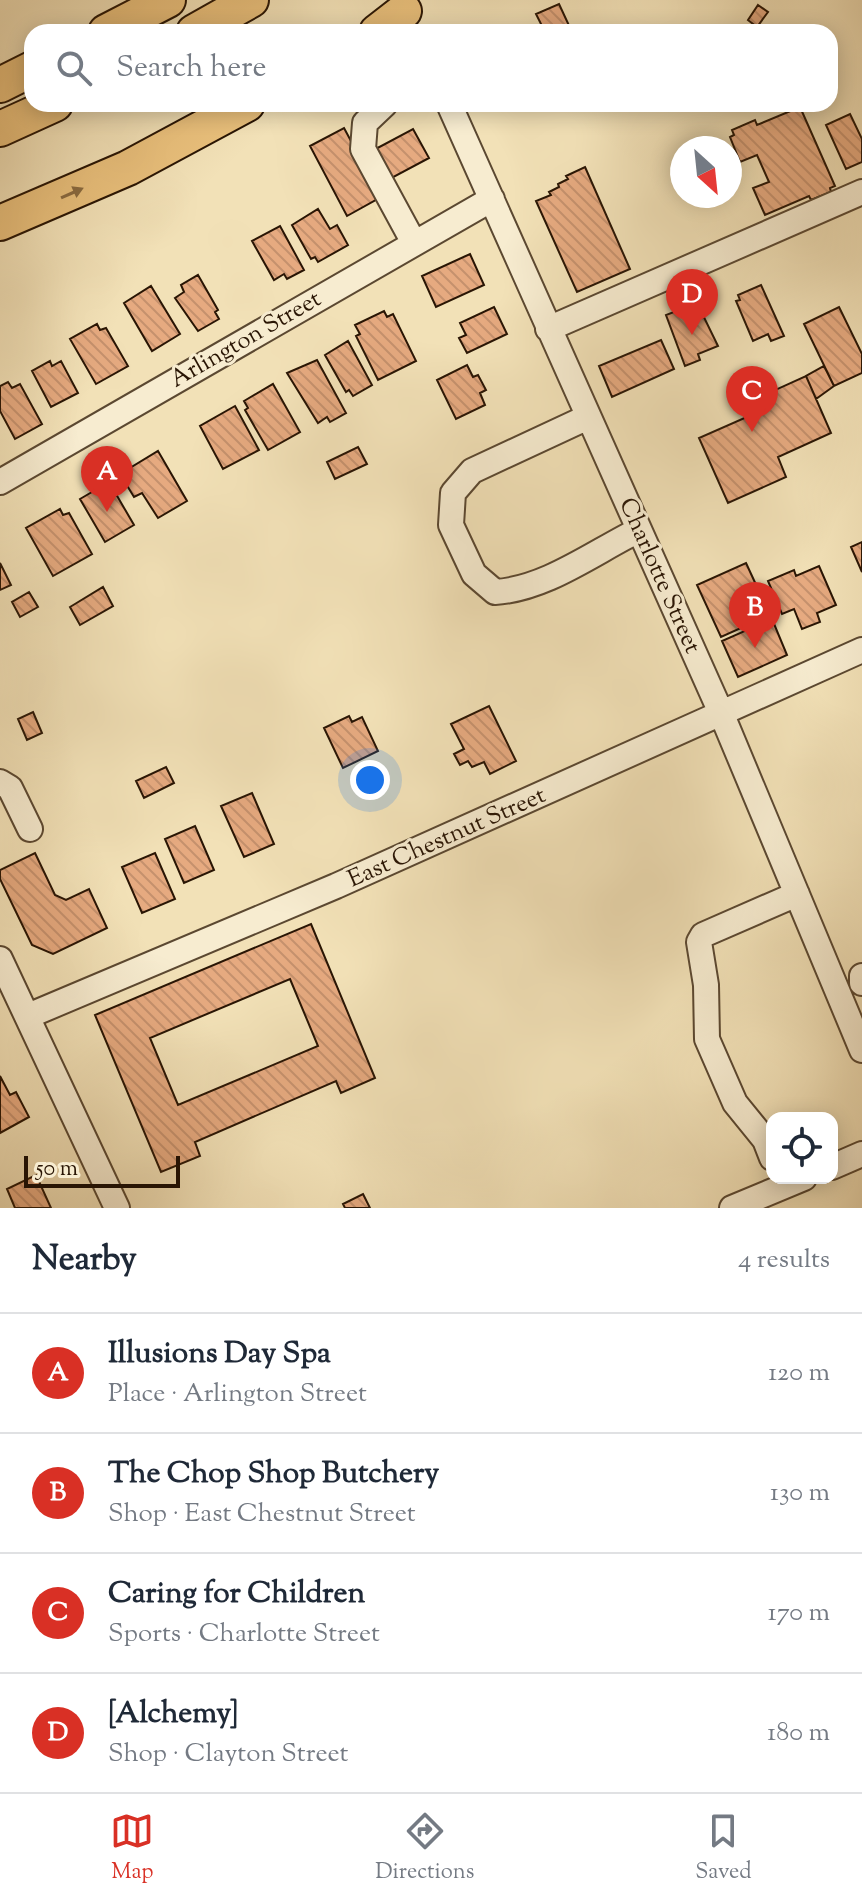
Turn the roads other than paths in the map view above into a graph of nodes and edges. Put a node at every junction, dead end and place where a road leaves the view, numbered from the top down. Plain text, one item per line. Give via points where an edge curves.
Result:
1 (168, 0) edge
2 (251, 0) edge
3 (122, 24) edge
4 (208, 24) edge
5 (24, 73) edge
6 (0, 85) edge
7 (37, 112) edge
8 (232, 112) edge
9 (377, 112) edge
10 (453, 112) edge
11 (0, 129) edge
12 (862, 192) edge
13 (492, 199) junction
14 (0, 223) edge
15 (414, 243) junction
16 (548, 329) junction
17 (588, 417) junction
18 (0, 482) edge
19 (639, 530) junction
20 (862, 650) edge
21 (722, 715) junction
22 (0, 782) edge
23 (30, 829) dead end
24 (797, 894) junction
25 (0, 959) edge
26 (862, 976) edge
27 (855, 989) edge
28 (28, 1016) junction
29 (862, 1050) edge
30 (766, 1143) edge
31 (862, 1154) edge
32 (838, 1164) edge
33 (783, 1184) edge
34 (117, 1208) edge
35 (732, 1208) edge

1 - 3 highway
2 - 4 highway
5 - 6 highway
7 - 11 highway
14 -> 8 highway via 128,168
9 - 15 street via 365,123 363,149
10 - 13 street, Charlotte Street
12 - 16 street
13 - 15 street, Arlington Street
13 - 16 street, Charlotte Street
15 - 18 street, Arlington Street
16 - 17 street, Charlotte Street
17 - 19 street, Charlotte Street
17 - 19 street via 472,471 453,493 451,525 474,574 495,592 528,585
19 - 21 street, Charlotte Street
20 - 21 street, East Chestnut Street
21 - 24 street, Charlotte Street
21 - 28 street, East Chestnut Street
22 - 23 street via 10,788
24 - 27 street, Charlotte Street
24 - 30 street via 703,935 699,942 707,1039 735,1103
25 - 28 street
26 - 27 street
27 - 29 street, Charlotte Street
28 - 34 street
31 - 32 street
33 - 35 street

